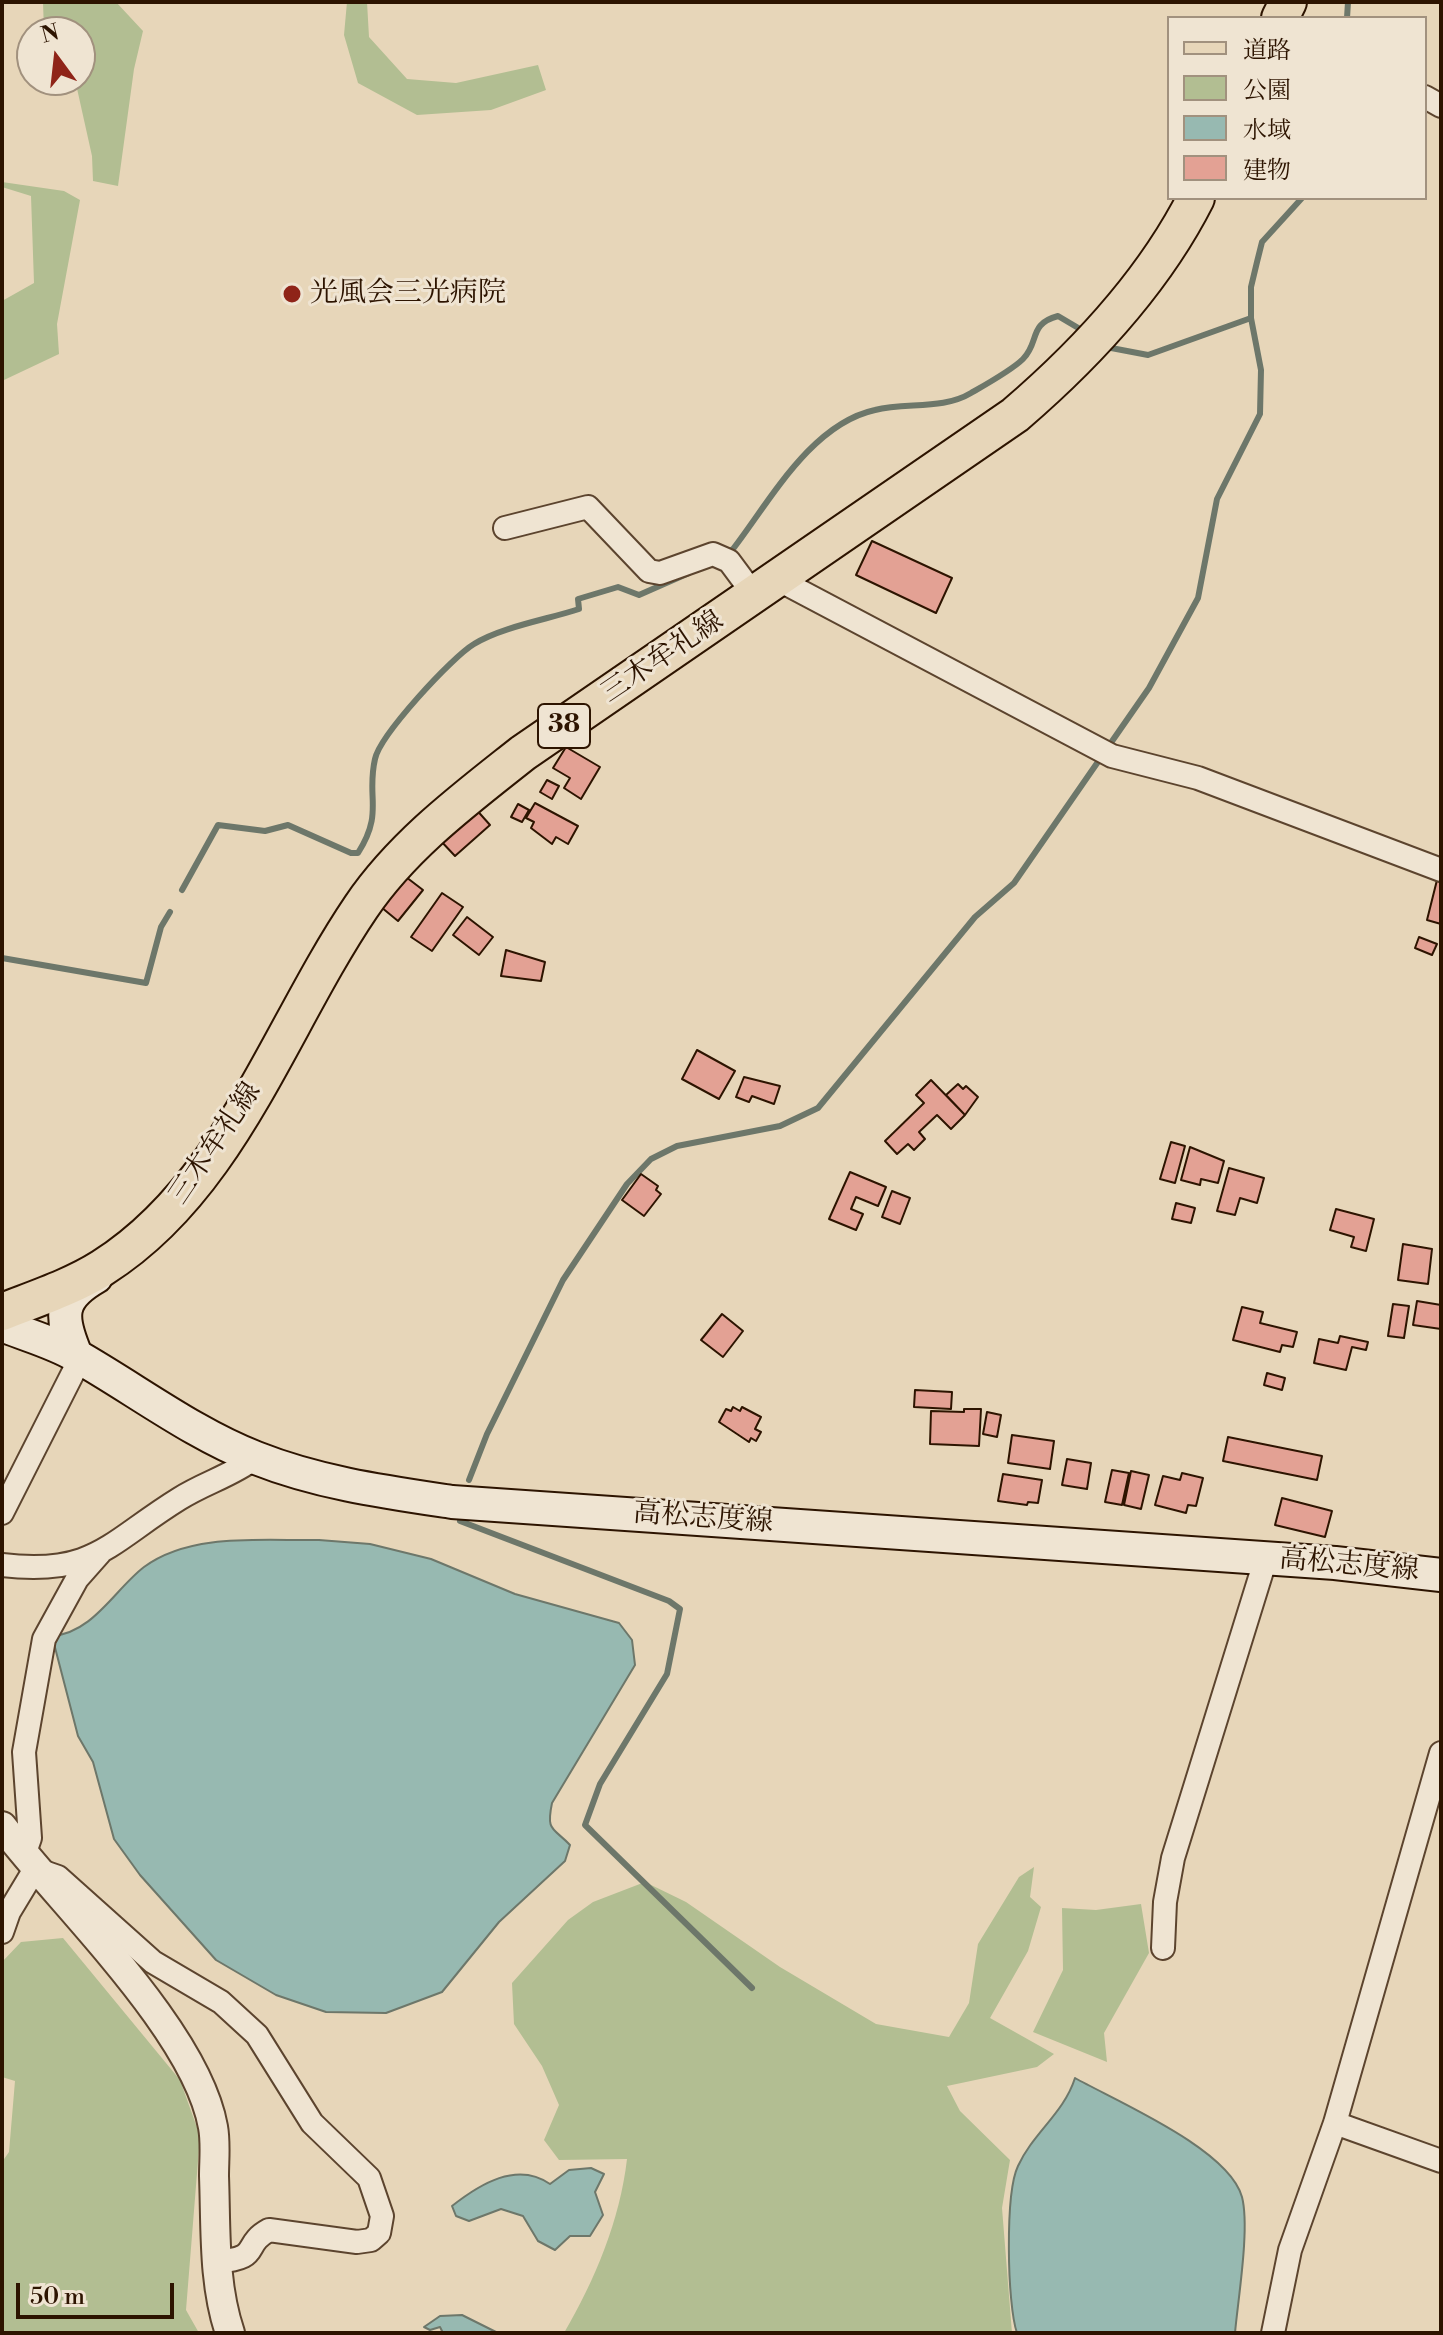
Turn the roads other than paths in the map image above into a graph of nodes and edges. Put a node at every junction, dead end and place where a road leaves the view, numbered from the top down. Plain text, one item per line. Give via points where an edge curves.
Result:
1 (1195, 200) edge
2 (505, 528) dead end
3 (767, 588) junction
4 (1441, 870) edge
5 (131, 1247) junction
6 (2, 1312) edge
7 (2, 1325) edge
8 (78, 1357) junction
9 (255, 1458) junction
10 (2, 1513) edge
11 (100, 1553) junction
12 (1266, 1558) junction
13 (2, 1565) edge
14 (1441, 1575) edge
15 (1441, 1753) edge
16 (2, 1826) edge
17 (30, 1862) junction
18 (2, 1932) edge
19 (1163, 1948) dead end
20 (1335, 2123) junction
21 (1441, 2161) edge
22 (216, 2262) junction
23 (230, 2333) edge
24 (1273, 2333) edge

1 - 3 main road, 三木牟礼線 / 38 via 1125,305 1061,376 993,431
2 - 3 street via 588,507 649,571 660,573 713,554
3 - 4 street via 1105,753 1198,778
3 - 5 main road, 三木牟礼線 / 38 via 523,753 415,844 362,906 203,1174
5 - 6 main road, 三木牟礼線 / 38 via 101,1269
5 - 8 main road via 116,1265 77,1289 66,1304 66,1333
7 - 8 main road, 高松志度線
8 - 9 main road, 高松志度線
8 - 10 street
9 - 11 street via 182,1497
9 - 12 main road, 高松志度線 via 325,1481 452,1502
11 - 13 street via 52,1569
11 - 17 street via 63,1601 44,1639 24,1752
12 - 14 main road, 高松志度線
12 - 19 street via 1173,1858
15 - 20 street
16 - 17 street
17 - 18 street
17 - 22 street via 163,2024 203,2091 214,2129
17 - 22 street via 58,1877 153,1962 230,2010 257,2035 312,2123 369,2178 382,2216 379,2233 371,2240 269,2230 241,2260
20 - 21 street
20 - 24 street via 1290,2250
22 - 23 street

